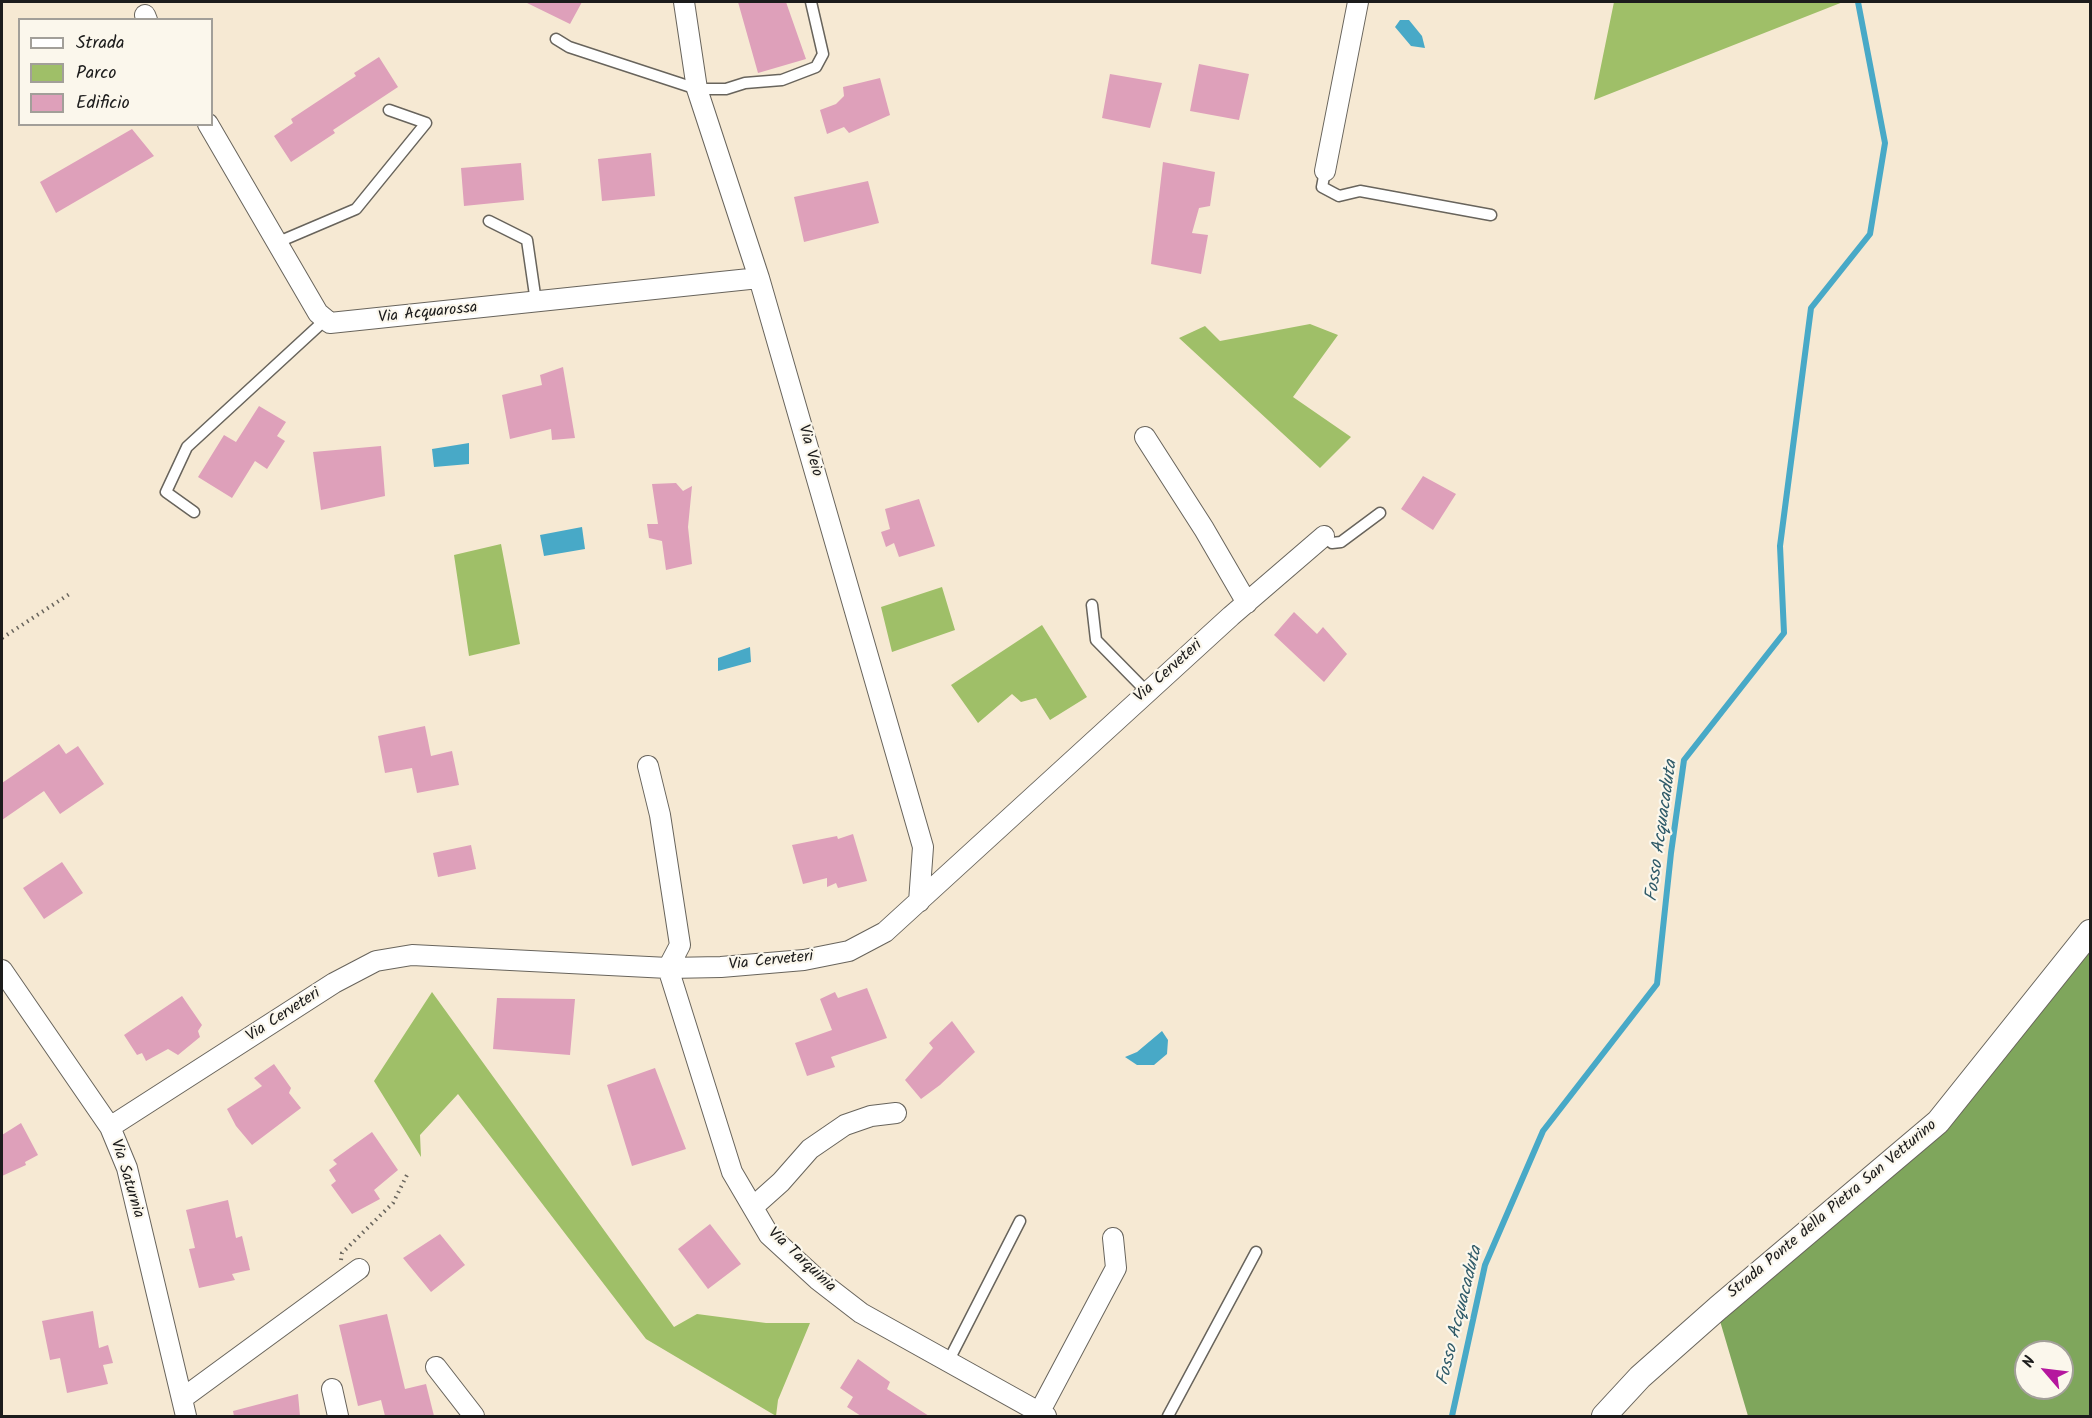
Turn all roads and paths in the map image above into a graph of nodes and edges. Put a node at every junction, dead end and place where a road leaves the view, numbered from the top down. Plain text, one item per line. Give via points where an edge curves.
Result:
1 (684, 2) edge
2 (811, 2) edge
3 (1358, 2) edge
4 (556, 39) dead end
5 (697, 89) junction
6 (389, 110) dead end
7 (209, 126) edge
8 (1325, 171) joint
9 (1491, 215) dead end
10 (489, 221) dead end
11 (276, 243) junction
12 (759, 278) junction
13 (536, 302) junction
14 (325, 320) junction
15 (1145, 437) dead end
16 (194, 512) dead end
17 (1380, 513) dead end
18 (1324, 536) joint
19 (70, 593) dead end
20 (1246, 603) junction
21 (1092, 605) dead end
22 (2, 638) edge
23 (1147, 692) junction
24 (648, 766) dead end
25 (919, 902) junction
26 (2091, 933) edge
27 (668, 968) junction
28 (2, 970) edge
29 (896, 1113) dead end
30 (110, 1127) junction
31 (407, 1175) dead end
32 (753, 1207) junction
33 (1020, 1221) dead end
34 (1113, 1238) dead end
35 (1256, 1252) dead end
36 (359, 1269) dead end
37 (337, 1286) junction
38 (948, 1362) junction
39 (436, 1367) dead end
40 (332, 1389) dead end
41 (184, 1407) edge
42 (1042, 1415) edge
43 (338, 1416) edge
44 (474, 1416) edge
45 (1168, 1416) edge
46 (1604, 1416) edge

1 - 5 street, Via Veio
2 - 5 lane via 823,54 816,67 782,80 726,89
3 - 8 street
4 - 5 lane via 569,47
5 - 12 street, Via Veio
6 - 11 lane via 426,123 356,209
7 - 11 street
8 - 9 lane via 1322,187 1339,195 1360,191
10 - 13 lane via 526,240
11 - 14 street
12 - 13 street, Via Acquarossa
12 - 25 street, Via Veio via 923,847
13 - 14 street, Via Acquarossa via 349,323
14 - 16 lane via 187,447 166,492
15 - 20 street
17 - 18 lane via 1341,542 1332,543
18 - 20 street, Via Cerveteri
19 - 22 path
20 - 23 street, Via Cerveteri
21 - 23 lane via 1096,640
23 - 25 street, Via Cerveteri
24 - 27 street via 660,815 680,945
25 - 27 street, Via Cerveteri via 885,932 849,951 804,960
26 - 46 street, Strada Ponte della Pietra San Vetturino via 1938,1122 1709,1315 1640,1377
27 - 30 street, Via Cerveteri via 412,955 376,961 334,983
27 - 32 street, Via Tarquinia via 732,1172
28 - 30 street, Via Saturnia
29 - 32 street via 845,1125 810,1149
30 - 41 street, Via Saturnia via 127,1168
31 - 37 path via 393,1203 342,1253
32 - 38 street, Via Tarquinia via 769,1235 817,1279 861,1313
33 - 38 lane
34 - 42 street via 1116,1268
35 - 45 lane
36 - 37 street
37 - 41 street
38 - 42 street, Via Tarquinia
39 - 44 street
40 - 43 street

